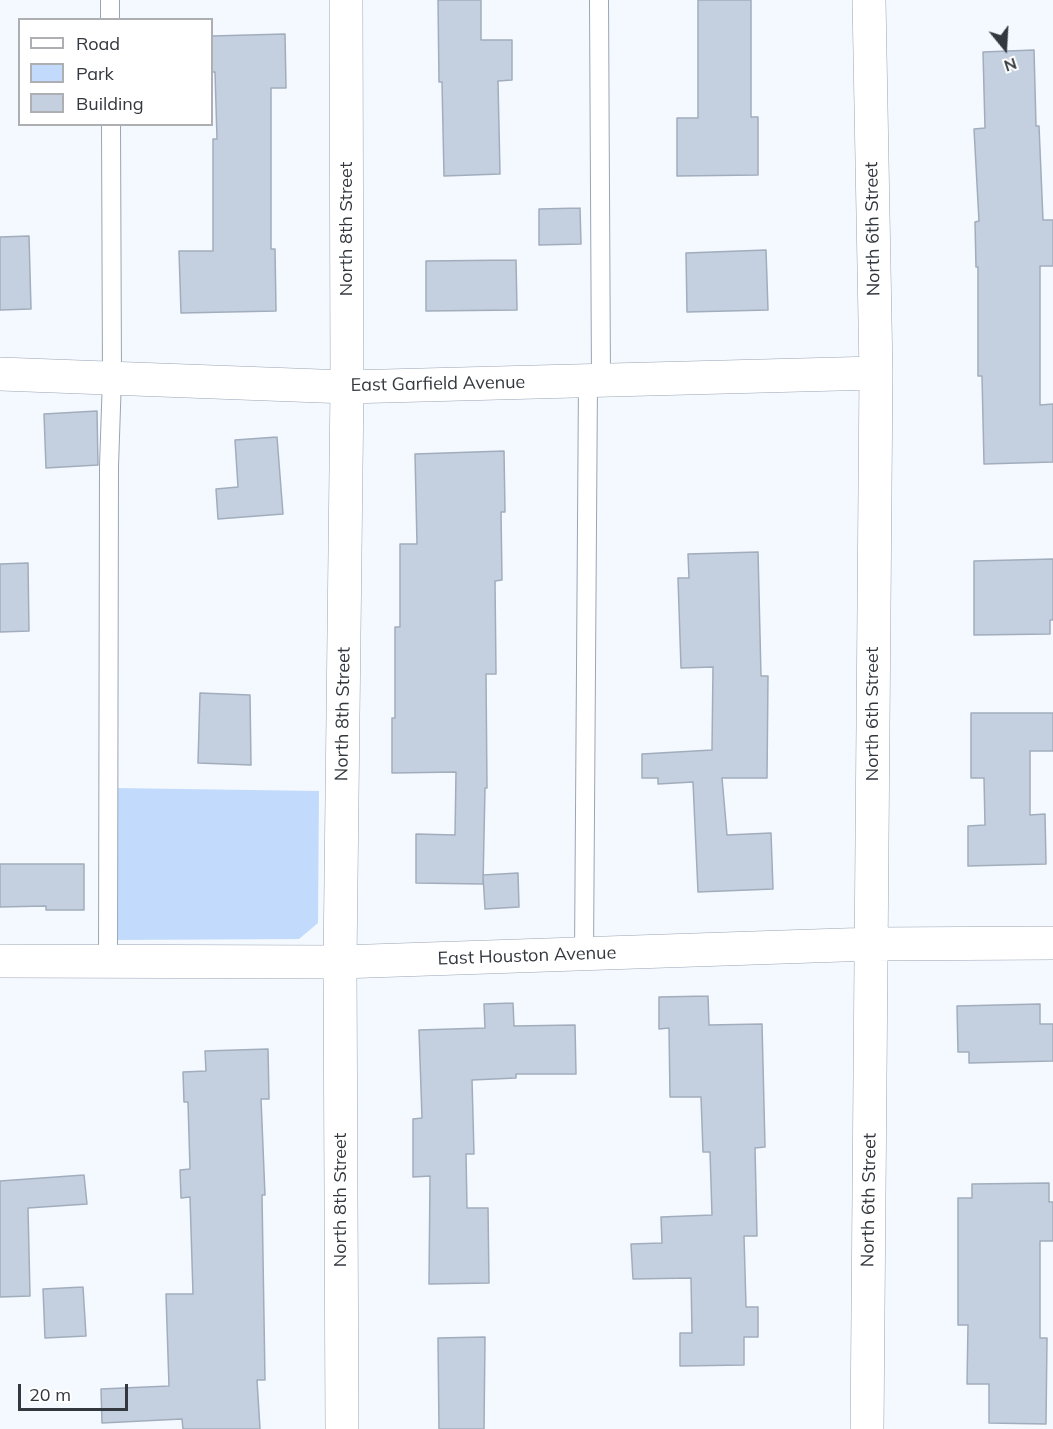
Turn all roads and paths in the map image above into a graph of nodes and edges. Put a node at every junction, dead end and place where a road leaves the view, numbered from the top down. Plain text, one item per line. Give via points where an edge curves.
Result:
1 (110, 0) edge
2 (346, 0) edge
3 (599, 0) edge
4 (869, 0) edge
5 (110, 18) edge
6 (111, 126) edge
7 (876, 373) junction
8 (0, 374) edge
9 (112, 378) junction
10 (594, 380) junction
11 (347, 387) junction
12 (1053, 943) edge
13 (872, 944) junction
14 (584, 954) junction
15 (0, 961) edge
16 (108, 962) junction
17 (340, 962) junction
18 (342, 1429) edge
19 (867, 1429) edge

1 - 5 lane
2 - 11 street, North 8th Street
3 - 10 lane
4 - 7 street, North 6th Street
6 - 9 lane
7 - 10 street, East Garfield Avenue
7 - 13 street, North 6th Street
8 - 9 street, East Garfield Avenue
9 - 11 street, East Garfield Avenue
9 - 16 lane
10 - 11 street, East Garfield Avenue
10 - 14 lane
11 - 17 street, North 8th Street
12 - 13 street, East Houston Avenue
13 - 14 street, East Houston Avenue
13 - 19 street, North 6th Street
14 - 17 street, East Houston Avenue
15 - 16 street, East Houston Avenue
16 - 17 street, East Houston Avenue
17 - 18 street, North 8th Street

